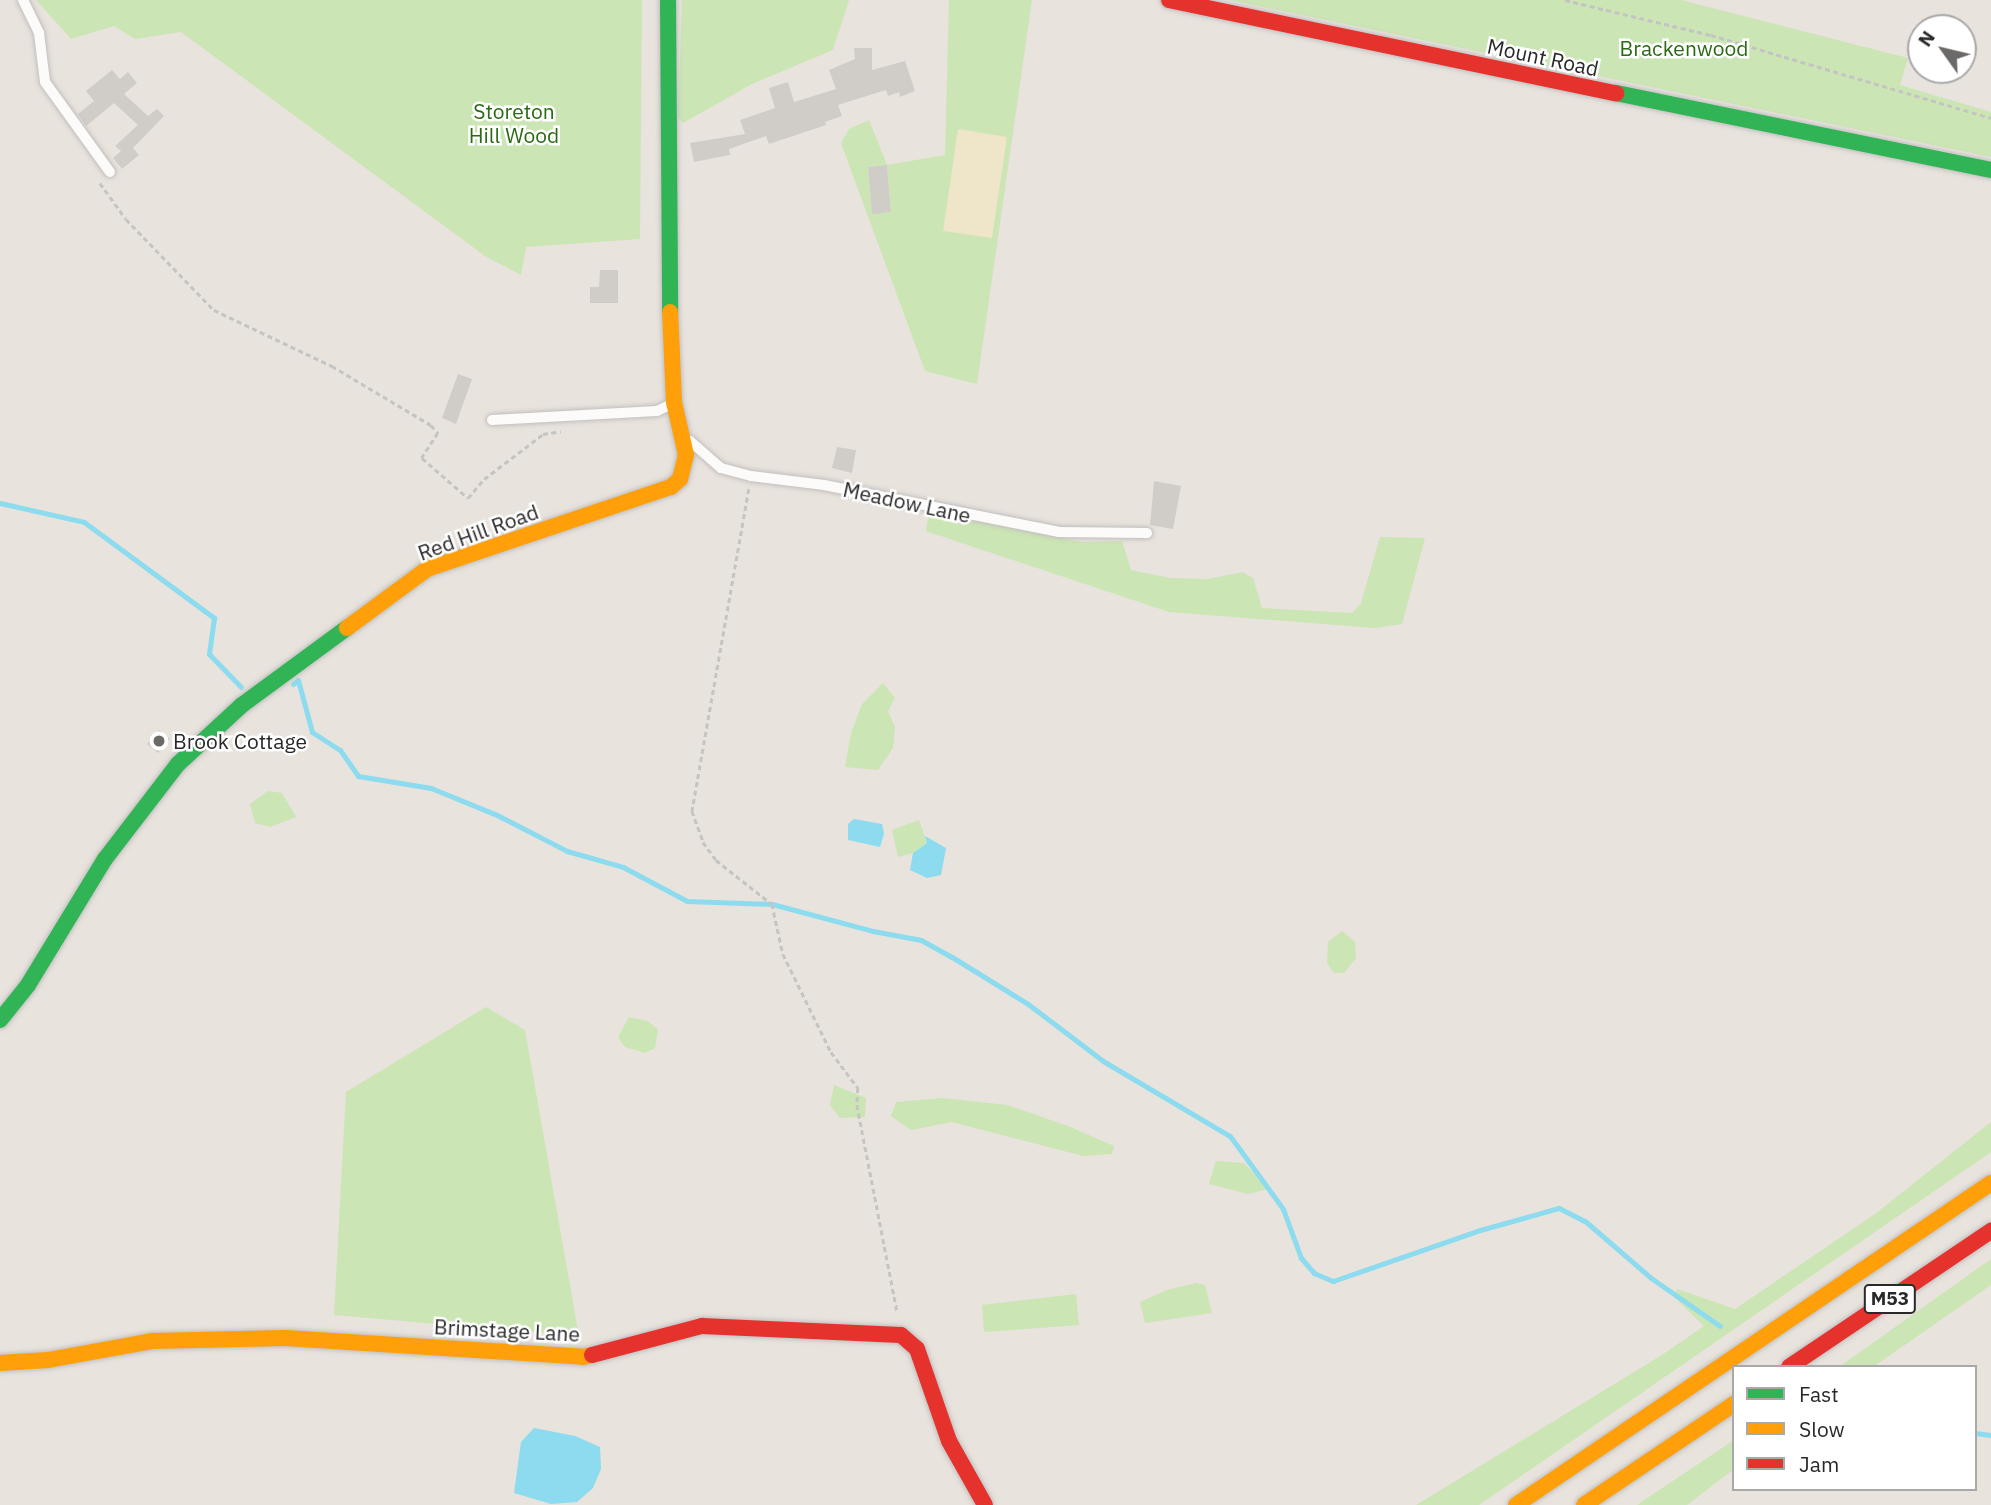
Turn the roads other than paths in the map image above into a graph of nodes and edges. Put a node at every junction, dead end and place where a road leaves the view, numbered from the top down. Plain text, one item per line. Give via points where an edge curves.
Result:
1 (23, 0) edge
2 (668, 0) edge
3 (1169, 0) edge
4 (1991, 170) edge
5 (110, 172) dead end
6 (674, 402) junction
7 (492, 420) dead end
8 (680, 432) junction
9 (1147, 533) dead end
10 (0, 1020) edge
11 (1991, 1183) edge
12 (1991, 1231) edge
13 (0, 1363) edge
14 (1792, 1365) edge
15 (1732, 1405) edge
16 (985, 1505) edge
17 (1516, 1505) edge
18 (1584, 1505) edge

1 - 5 lane via 39,33 45,82
2 - 6 main road, Red Hill Road via 668,281
3 - 4 main road, Mount Road
6 - 7 lane via 657,411
6 - 8 main road, Red Hill Road
8 - 9 lane, Meadow Lane via 721,468 751,477 824,485 1059,532
8 - 10 main road, Red Hill Road via 686,455 680,479 671,487 427,569 242,705 178,764 154,794 105,859 28,985
11 - 17 main road, M53
12 - 14 main road, M53
13 - 16 main road, Brimstage Lane via 167,1341 285,1338 583,1357 702,1326 901,1335 918,1349 949,1441
15 - 18 main road

